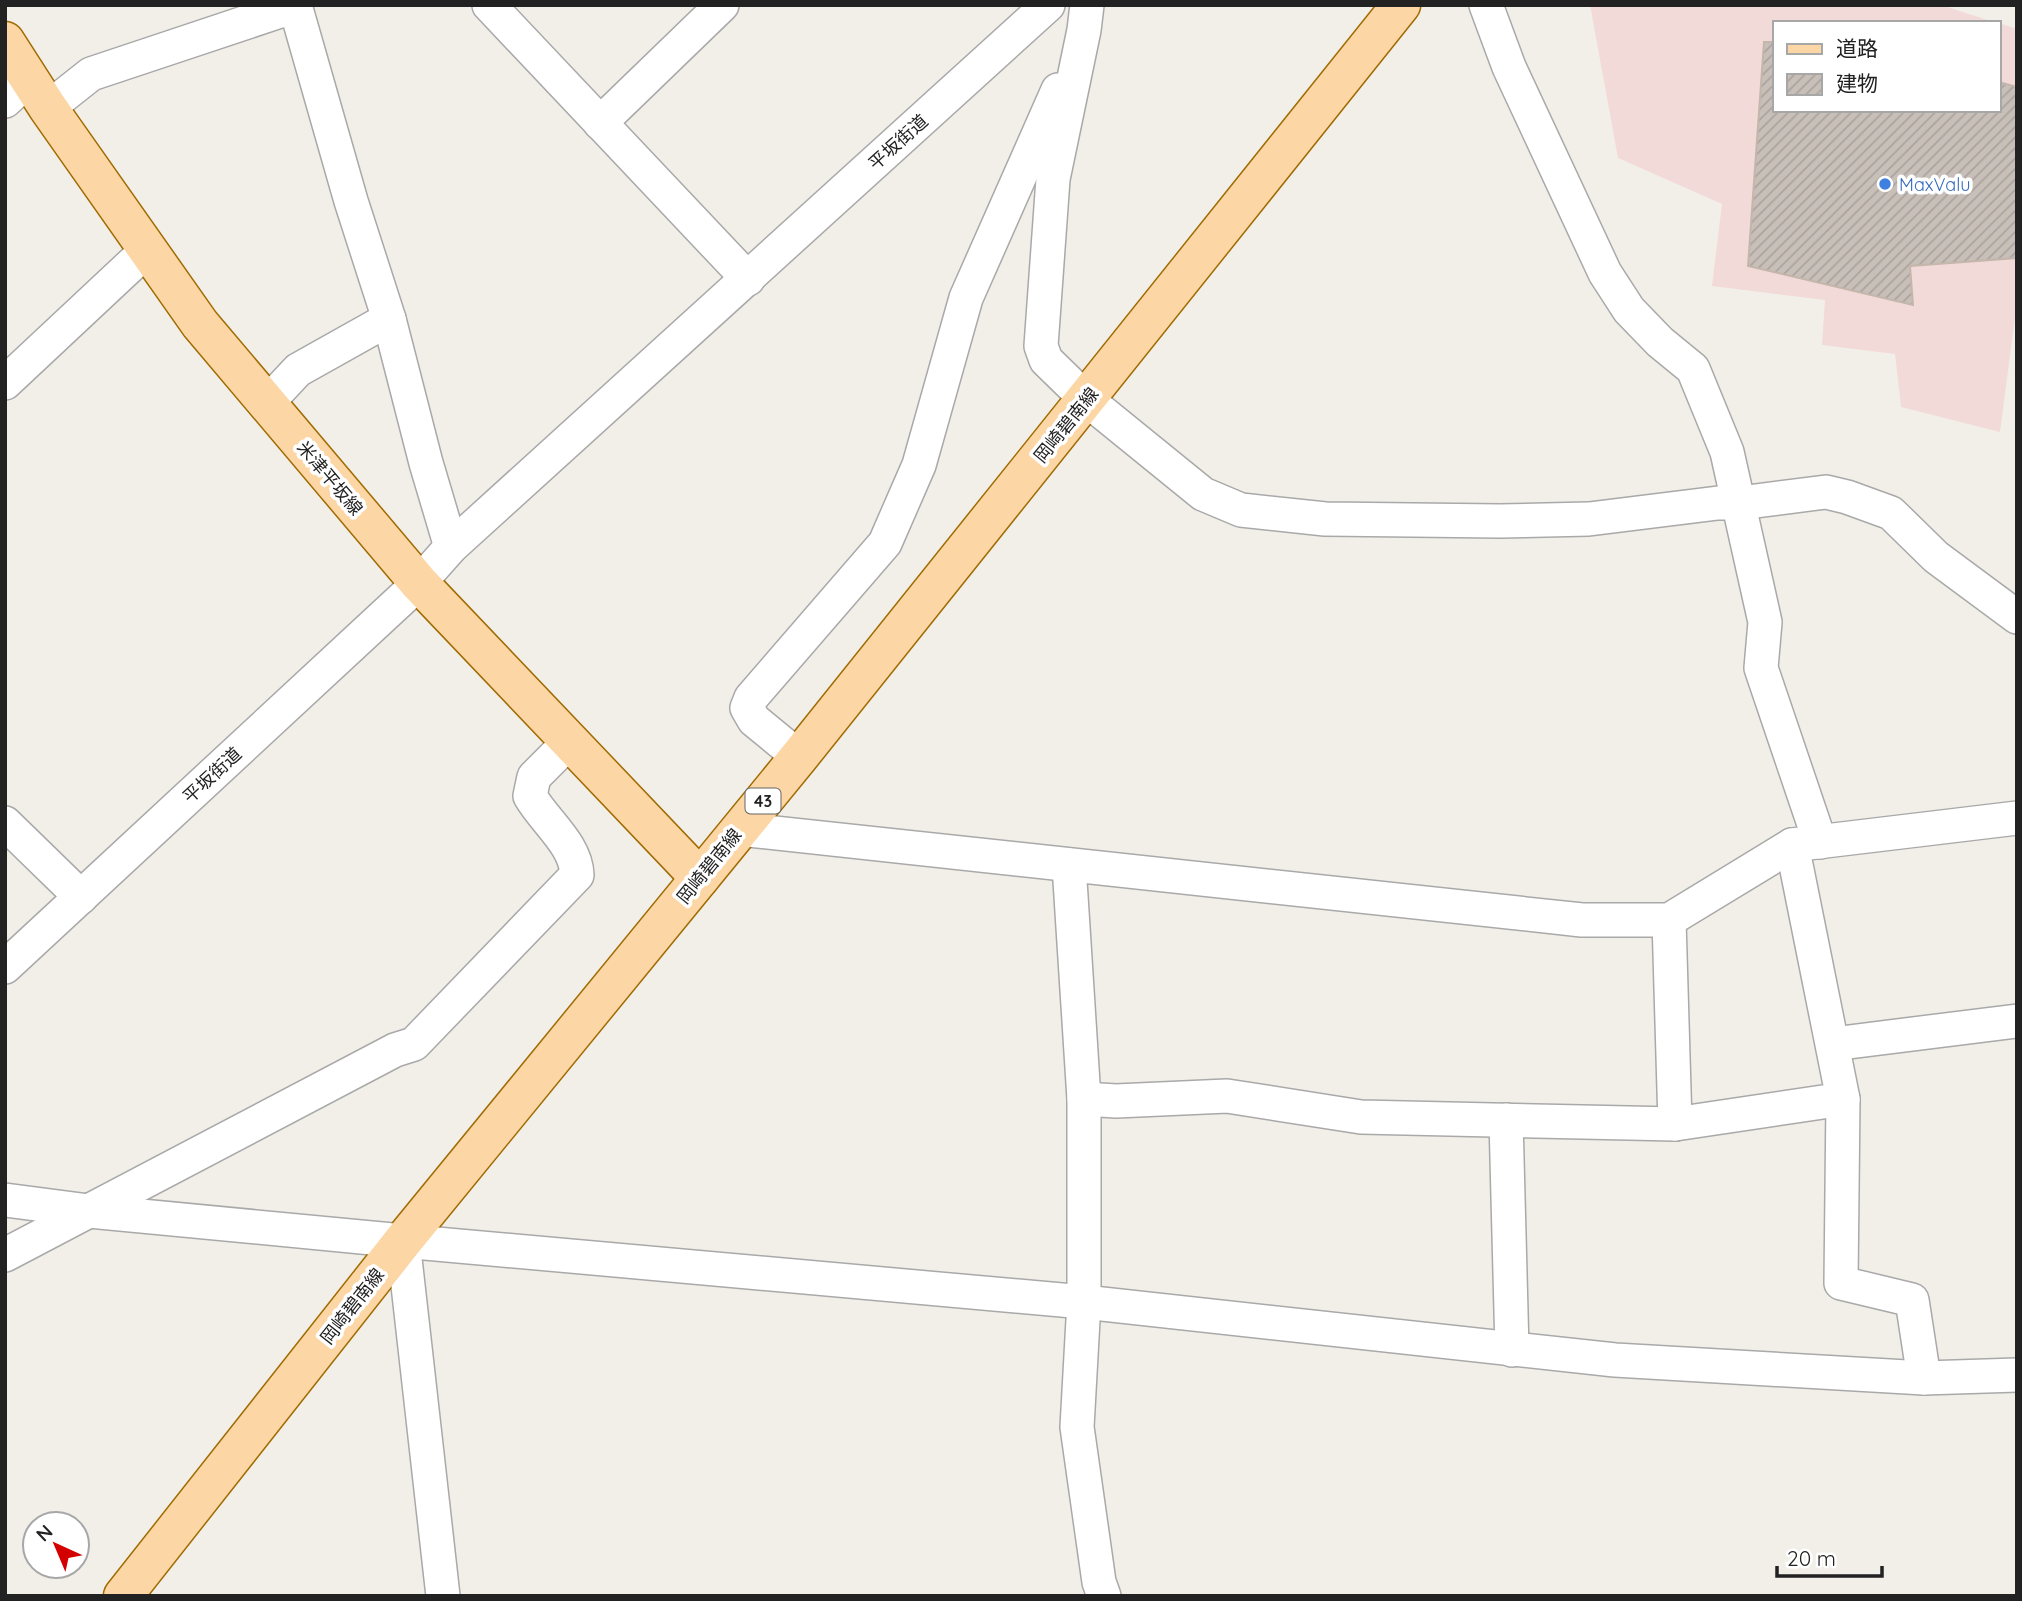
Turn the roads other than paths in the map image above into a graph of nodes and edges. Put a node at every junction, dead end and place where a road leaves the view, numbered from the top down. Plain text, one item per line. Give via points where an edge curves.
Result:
1 (489, 5) edge
2 (722, 5) edge
3 (1048, 5) edge
4 (1401, 5) edge
5 (1486, 5) edge
6 (295, 6) edge
7 (1086, 18) edge
8 (5, 41) edge
9 (27, 96) edge
10 (600, 123) junction
11 (146, 250) junction
12 (748, 279) junction
13 (389, 319) junction
14 (5, 383) edge
15 (1086, 399) junction
16 (267, 403) junction
17 (1741, 503) junction
18 (451, 547) junction
19 (419, 583) junction
20 (2017, 617) edge
21 (570, 741) junction
22 (799, 757) junction
23 (2017, 818) edge
24 (5, 823) edge
25 (739, 829) junction
26 (1806, 844) junction
27 (1069, 865) junction
28 (700, 877) junction
29 (81, 897) junction
30 (1669, 920) junction
31 (5, 967) edge
32 (2017, 1021) edge
33 (1833, 1044) junction
34 (1084, 1099) junction
35 (1843, 1099) junction
36 (1506, 1120) junction
37 (1675, 1124) junction
38 (5, 1200) edge
39 (89, 1211) junction
40 (403, 1241) junction
41 (5, 1255) edge
42 (1084, 1302) junction
43 (1513, 1350) junction
44 (2017, 1375) edge
45 (1924, 1378) junction
46 (123, 1596) edge
47 (443, 1596) edge
48 (1104, 1596) edge

1 - 10 street
2 - 10 street
3 - 12 street, 平坂街道
4 - 15 main road, 岡崎碧南線 / 43
5 - 17 street via 1509,67 1605,273 1629,310 1693,369 1727,452
6 - 9 street
6 - 13 street
7 - 15 street via 1053,179 1041,346 1046,360
7 - 22 street via 966,298 919,465 885,543 747,708 754,720
8 - 9 main road, 米津平坂線
9 - 11 main road, 米津平坂線
10 - 12 street
11 - 14 street
11 - 16 main road, 米津平坂線 via 200,324
12 - 18 street, 平坂街道
13 - 16 street via 298,370
13 - 18 street
15 - 17 street via 1203,494 1241,510 1325,519 1500,521 1589,519
15 - 22 main road, 岡崎碧南線 / 43
16 - 19 main road, 米津平坂線
17 - 20 street via 1826,492 1891,513 1936,557
17 - 26 street via 1765,622 1760,668
18 - 19 street, 平坂街道
19 - 21 main road, 米津平坂線
19 - 29 street, 平坂街道
21 - 28 main road, 米津平坂線
21 - 39 street via 534,777 530,796 570,851 577,875 414,1044
22 - 25 main road, 岡崎碧南線 / 43
23 - 26 street
24 - 29 street
25 - 27 street
25 - 28 main road, 岡崎碧南線 / 43
26 - 30 street
26 - 33 street
27 - 30 street via 1582,920
27 - 34 street
28 - 40 main road, 岡崎碧南線 / 43
29 - 31 street, 平坂街道
30 - 37 street
32 - 33 street
33 - 35 street
34 - 36 street via 1227,1097 1361,1117
34 - 42 street
35 - 37 street
35 - 45 street via 1841,1283 1912,1300
36 - 37 street
36 - 43 street
38 - 39 street
39 - 40 street
39 - 41 street
40 - 42 street
40 - 46 main road, 岡崎碧南線 / 43
40 - 47 street
42 - 43 street
42 - 48 street via 1077,1427
43 - 45 street
44 - 45 street

